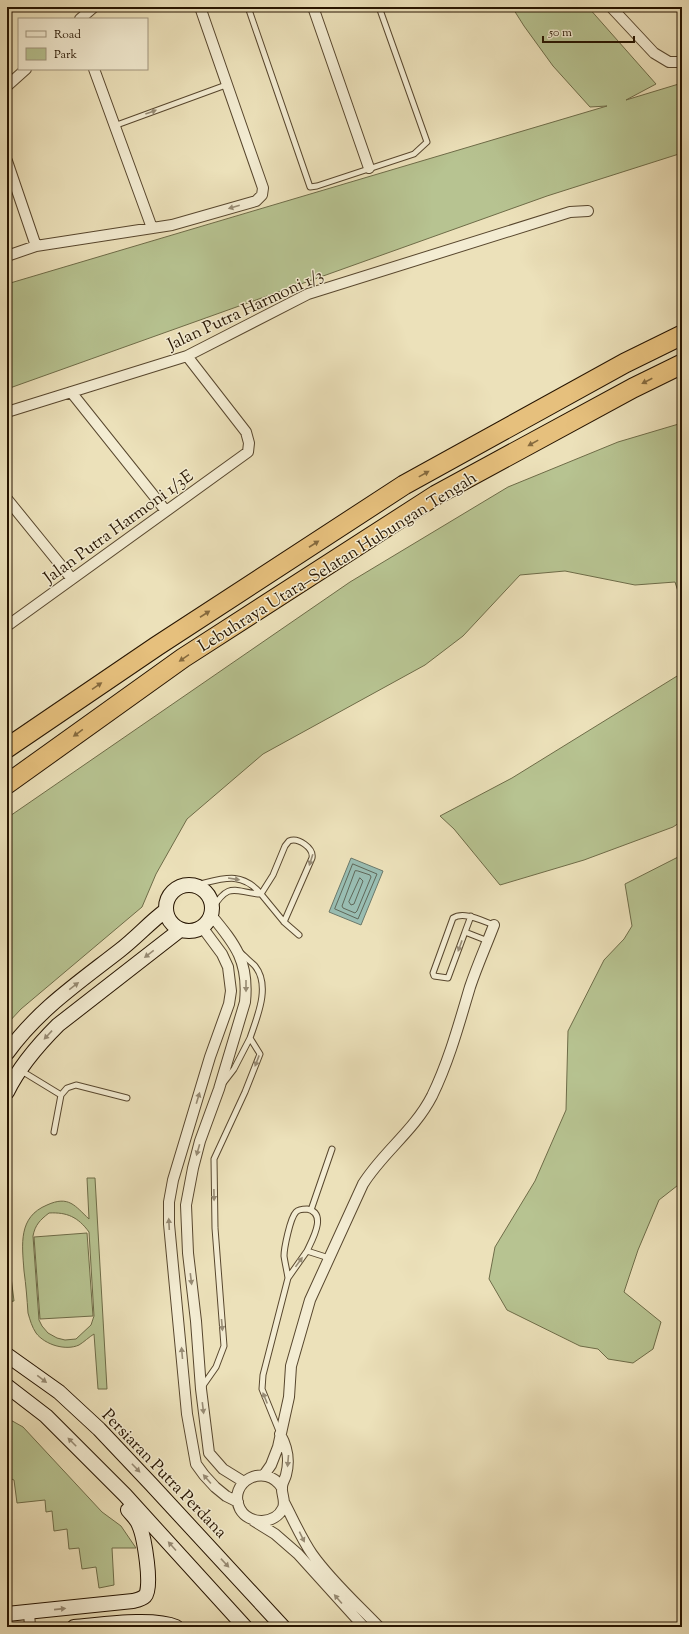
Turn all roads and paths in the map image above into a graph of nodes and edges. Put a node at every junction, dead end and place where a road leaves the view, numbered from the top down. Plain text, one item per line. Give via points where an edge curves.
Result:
1 (94, 7) edge
2 (200, 7) edge
3 (248, 7) edge
4 (312, 7) edge
5 (379, 7) edge
6 (612, 7) edge
7 (81, 18) edge
8 (682, 62) edge
9 (25, 70) edge
10 (94, 70) edge
11 (226, 85) junction
12 (7, 86) edge
13 (114, 126) junction
14 (7, 161) edge
15 (369, 168) junction
16 (588, 211) dead end
17 (152, 228) junction
18 (36, 246) junction
19 (7, 256) edge
20 (682, 335) edge
21 (188, 356) junction
22 (682, 364) edge
23 (72, 392) junction
24 (7, 412) edge
25 (7, 499) edge
26 (166, 511) junction
27 (72, 579) junction
28 (7, 626) edge
29 (7, 748) edge
30 (7, 784) edge
31 (196, 885) junction
32 (261, 894) junction
33 (165, 911) junction
34 (212, 912) junction
35 (471, 916) junction
36 (284, 922) junction
37 (494, 925) joint
38 (202, 927) junction
39 (180, 930) junction
40 (465, 932) junction
41 (298, 935) dead end
42 (488, 941) junction
43 (239, 951) junction
44 (250, 1038) junction
45 (7, 1053) edge
46 (20, 1070) junction
47 (219, 1089) junction
48 (7, 1092) edge
49 (61, 1095) junction
50 (127, 1098) dead end
51 (54, 1132) dead end
52 (332, 1149) dead end
53 (311, 1210) junction
54 (307, 1251) junction
55 (329, 1258) junction
56 (288, 1278) junction
57 (8, 1355) edge
58 (7, 1386) edge
59 (201, 1389) junction
60 (280, 1434) junction
61 (85, 1455) junction
62 (264, 1475) junction
63 (244, 1482) junction
64 (282, 1488) junction
65 (238, 1502) junction
66 (284, 1502) junction
67 (252, 1520) junction
68 (29, 1612) junction
69 (7, 1614) edge
70 (30, 1627) edge
71 (74, 1627) edge
72 (176, 1627) edge
73 (245, 1627) edge
74 (283, 1627) edge
75 (364, 1627) edge
76 (379, 1627) edge

1 - 7 street
2 - 11 street
3 - 15 lane via 310,186 317,186
4 - 15 street
5 - 15 lane via 427,142 414,154
6 - 8 street via 654,53 668,62
9 - 12 street
10 - 13 street
13 -> 11 lane
11 -> 17 street via 263,188 262,195 256,201 172,225
13 - 17 street
14 - 18 street
16 - 21 street, Jalan Putra Harmoni 1/3 via 570,212 308,294
17 - 18 street
18 - 19 street
29 -> 20 highway, Lebuhraya Utara–Selatan Hubungan Tengah via 157,646 404,485 625,363
21 - 23 street, Jalan Putra Harmoni 1/3
21 - 26 street, Jalan Putra Harmoni 1/3E via 246,432 248,452
22 -> 30 highway, Lebuhraya Utara–Selatan Hubungan Tengah via 436,495 183,658
23 - 24 street, Jalan Putra Harmoni 1/3
23 - 26 street
25 - 27 street
26 - 27 street, Jalan Putra Harmoni 1/3E
27 - 28 street, Jalan Putra Harmoni 1/3E
31 -> 32 lane via 228,877 236,878 252,885
31 - 33 main road via 188,884 174,889 168,895
31 - 34 main road via 206,892 212,903
32 - 34 lane via 250,894 240,889 232,890 219,898
32 - 36 lane
32 -> 36 lane via 289,841 295,840 311,849 312,858
33 - 39 main road via 170,922
45 -> 33 main road via 22,1032 60,996 135,938
34 - 38 main road via 208,922
34 - 43 street
35 - 37 lane
35 - 40 lane
40 -> 35 lane via 448,978 434,976 452,918
36 - 41 lane
37 - 42 street
38 - 39 main road via 188,931
65 -> 38 street via 215,1487 196,1464 187,1414 169,1224 173,1180 231,991 228,967 222,954
39 -> 46 main road via 58,1025
40 - 42 lane
42 - 55 street via 432,1096 417,1120 363,1184
43 - 44 lane via 255,967 263,989 260,1010
43 -> 47 street via 247,984 245,1002
44 - 47 lane via 234,1070
44 -> 59 lane via 260,1054 214,1160 215,1228 224,1346 216,1367
46 - 48 main road
46 - 49 lane
47 -> 59 street via 192,1168 186,1205
49 - 50 lane via 67,1088 76,1085
49 - 51 lane
52 - 53 lane
53 - 54 lane via 317,1217 318,1224
53 - 56 lane via 302,1208 296,1212 292,1220 284,1255
54 - 55 lane
56 -> 54 lane
55 - 60 street via 310,1300 291,1366 289,1397
60 -> 56 lane via 262,1389 263,1375
57 -> 74 main road, Persiaran Putra Perdana via 59,1392 99,1429
61 -> 58 main road via 46,1416
59 -> 63 street via 210,1453 223,1470
60 - 62 street via 275,1456
60 -> 64 street via 289,1454
68 -> 61 main road via 133,1601 145,1596 148,1591 144,1540 138,1524
73 -> 61 main road via 125,1495
62 - 63 street via 256,1475
62 - 64 street via 274,1479
63 - 65 street via 239,1488
64 - 66 street
65 - 67 street via 240,1510
66 - 67 street via 283,1508 276,1516 268,1520
66 -> 76 street via 313,1555
75 -> 67 street via 298,1554 275,1534
68 - 69 main road
68 - 70 street
71 - 72 main road via 147,1622

